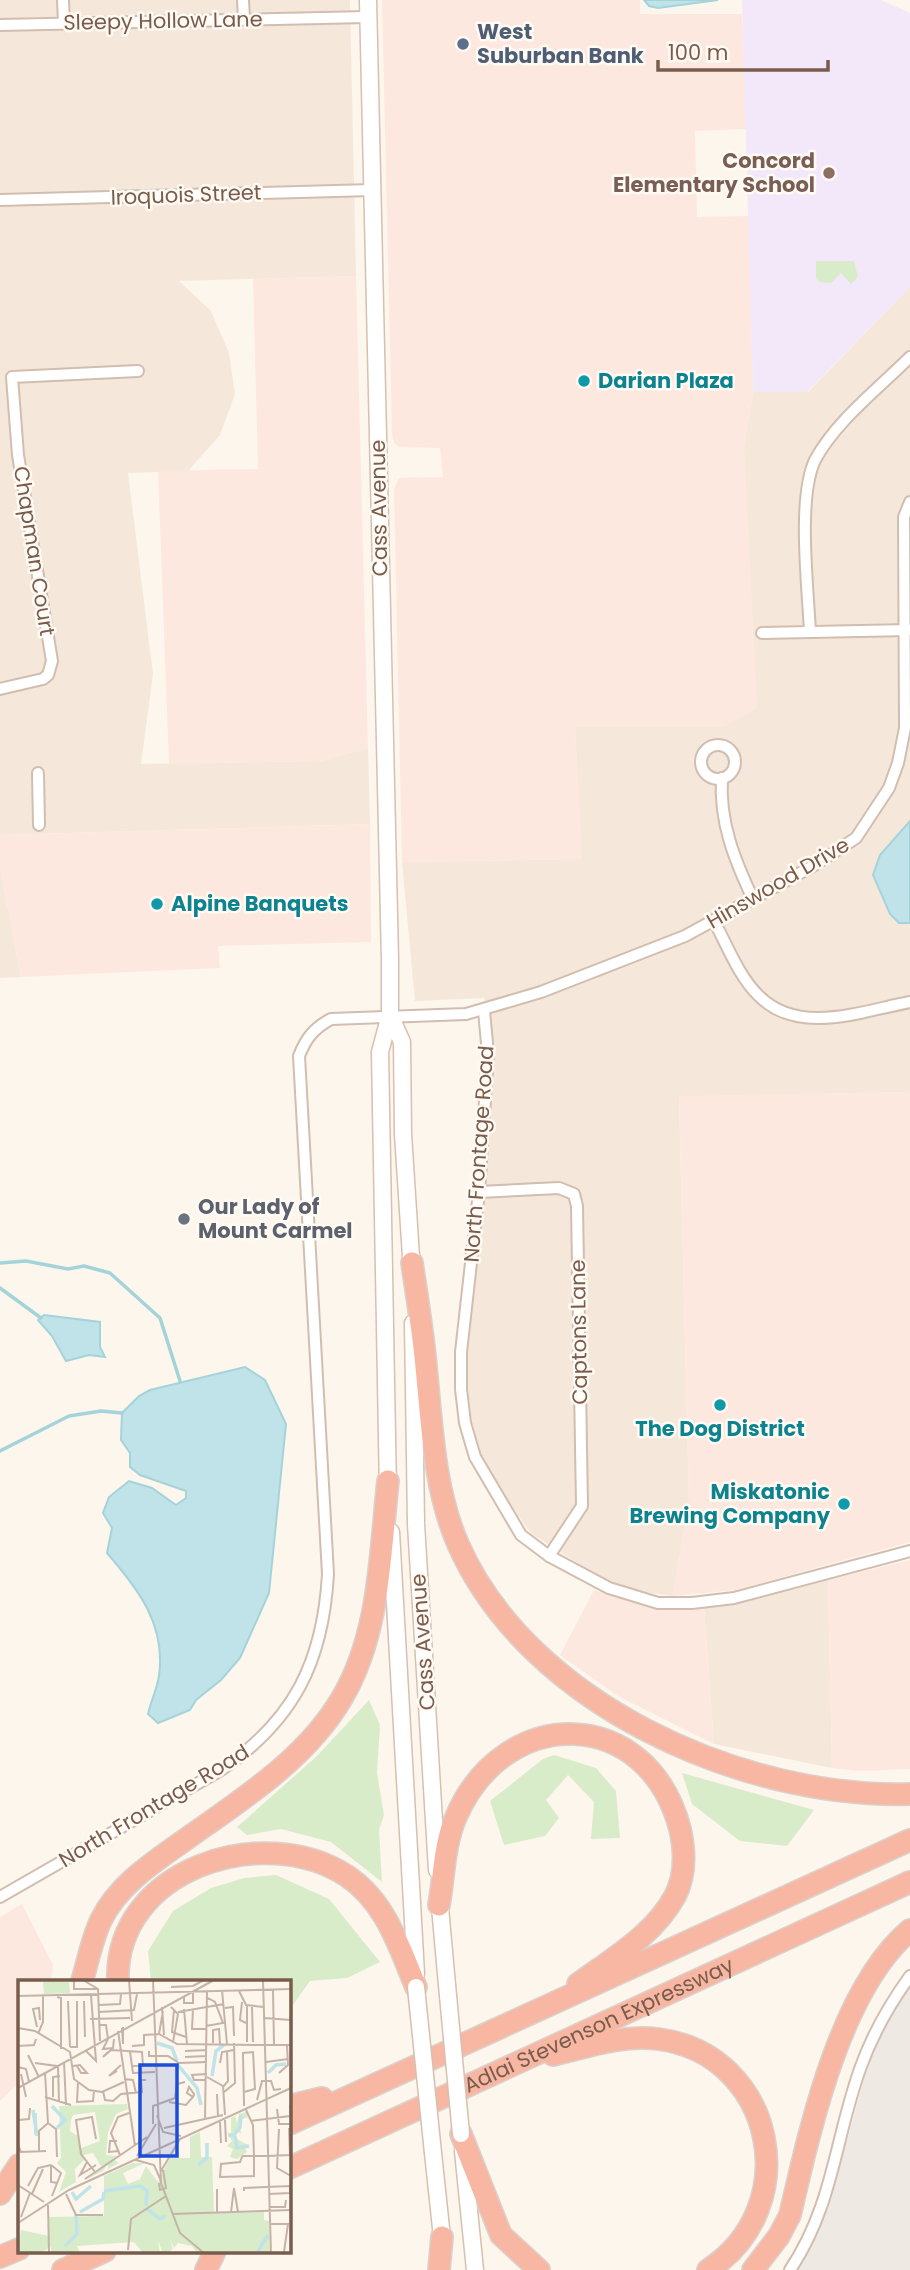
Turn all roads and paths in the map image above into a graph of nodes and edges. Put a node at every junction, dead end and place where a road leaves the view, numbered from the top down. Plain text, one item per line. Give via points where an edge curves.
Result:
1 (63, 0) edge
2 (243, 0) edge
3 (368, 0) edge
4 (368, 17) junction
5 (244, 19) junction
6 (64, 23) junction
7 (0, 25) edge
8 (372, 190) junction
9 (0, 200) edge
10 (910, 357) edge
11 (138, 371) dead end
12 (910, 502) edge
13 (907, 533) edge
14 (907, 630) edge
15 (810, 632) junction
16 (762, 633) dead end
17 (0, 689) edge
18 (38, 773) dead end
19 (722, 778) dead end
20 (39, 825) dead end
21 (753, 899) junction
22 (714, 921) junction
23 (910, 1002) edge
24 (484, 1011) junction
25 (390, 1015) junction
26 (480, 1192) junction
27 (412, 1263) junction
28 (388, 1481) junction
29 (910, 1551) edge
30 (549, 1556) junction
31 (910, 1794) edge
32 (910, 1840) edge
33 (910, 1882) edge
34 (0, 1897) edge
35 (439, 1905) junction
36 (910, 1930) edge
37 (910, 1976) edge
38 (82, 1980) edge
39 (118, 1980) edge
40 (416, 1987) junction
41 (542, 2011) junction
42 (507, 2066) junction
43 (375, 2084) junction
44 (290, 2106) edge
45 (290, 2124) edge
46 (461, 2134) junction
47 (332, 2148) junction
48 (18, 2167) edge
49 (290, 2168) edge
50 (290, 2181) edge
51 (0, 2194) edge
52 (442, 2236) junction
53 (18, 2249) edge
54 (103, 2252) edge
55 (215, 2252) edge
56 (0, 2257) edge
57 (63, 2270) edge
58 (206, 2270) edge
59 (439, 2270) edge
60 (446, 2270) edge
61 (475, 2270) edge
62 (539, 2270) edge
63 (708, 2270) edge
64 (753, 2270) edge
65 (790, 2270) edge

1 - 6 street
2 - 5 street
3 - 4 main road, Cass Avenue
4 - 5 street, Sleepy Hollow Lane
4 - 8 main road, Cass Avenue
5 - 6 street, Sleepy Hollow Lane
6 - 7 street, Sleepy Hollow Lane
8 - 9 street, Iroquois Street
8 - 25 main road, Cass Avenue
10 - 15 street via 840,428 811,470 806,506
11 - 17 street, Chapman Court via 12,377 19,455 52,661 43,679
12 - 13 street, Hinswood Drive via 904,517
13 - 14 street, Hinswood Drive
14 - 15 street
14 - 21 street, Hinswood Drive via 905,728 883,801 856,838
15 - 16 street
18 - 20 street
19 - 21 street via 731,848
21 - 22 street, Hinswood Drive
22 - 23 street via 758,996 782,1011 815,1019
22 - 24 street, Hinswood Drive via 666,945
24 - 25 street, North Frontage Road
24 - 26 street, North Frontage Road via 488,1054
25 - 27 main road, Cass Avenue via 402,1042
25 - 28 main road, Cass Avenue via 380,1052
25 - 34 street, North Frontage Road via 331,1019 309,1035 299,1056 328,1574 322,1625 305,1678 290,1707 249,1751
26 - 30 street, North Frontage Road via 461,1352 465,1423 475,1457 497,1498 521,1535
26 - 30 street, Captons Lane via 559,1188 574,1194 577,1206 582,1506
27 - 31 highway via 435,1454 447,1511 472,1572 512,1628 592,1699 702,1754 807,1787
27 - 35 main road, Cass Avenue via 416,1524
28 - 38 highway via 368,1634 343,1697 306,1746 278,1771 130,1881 102,1919
28 - 40 main road, Cass Avenue
29 - 30 street, North Frontage Road via 734,1598 692,1603 658,1603 609,1588
32 - 41 highway, Adlai Stevenson Expressway
33 - 42 highway, Adlai Stevenson Expressway
35 - 41 highway via 455,1819 480,1776 514,1748 551,1734 585,1736 625,1750 651,1769 670,1797 685,1855 676,1895 646,1933
35 - 46 main road, Cass Avenue, bridge
36 - 64 highway via 864,1989 847,2022 831,2060 789,2215
37 - 65 street via 883,2013 859,2071 824,2203 806,2247
39 - 40 highway via 125,1937 166,1886 211,1861 272,1852 296,1855 333,1869 363,1891 385,1915
40 - 52 main road, Cass Avenue, bridge
41 - 43 highway, Adlai Stevenson Expressway
42 - 47 highway, Adlai Stevenson Expressway
42 - 63 highway via 605,2042 658,2039 721,2063 746,2093 763,2130 767,2177 759,2210 747,2231
43 - 44 highway
43 - 45 highway, Adlai Stevenson Expressway
46 - 61 main road, Cass Avenue
46 - 62 highway via 501,2235
47 - 49 highway, Adlai Stevenson Expressway
47 - 50 highway
48 - 51 highway
52 - 59 highway
52 - 60 main road, Cass Avenue
53 - 56 highway
54 - 57 highway
55 - 58 highway

